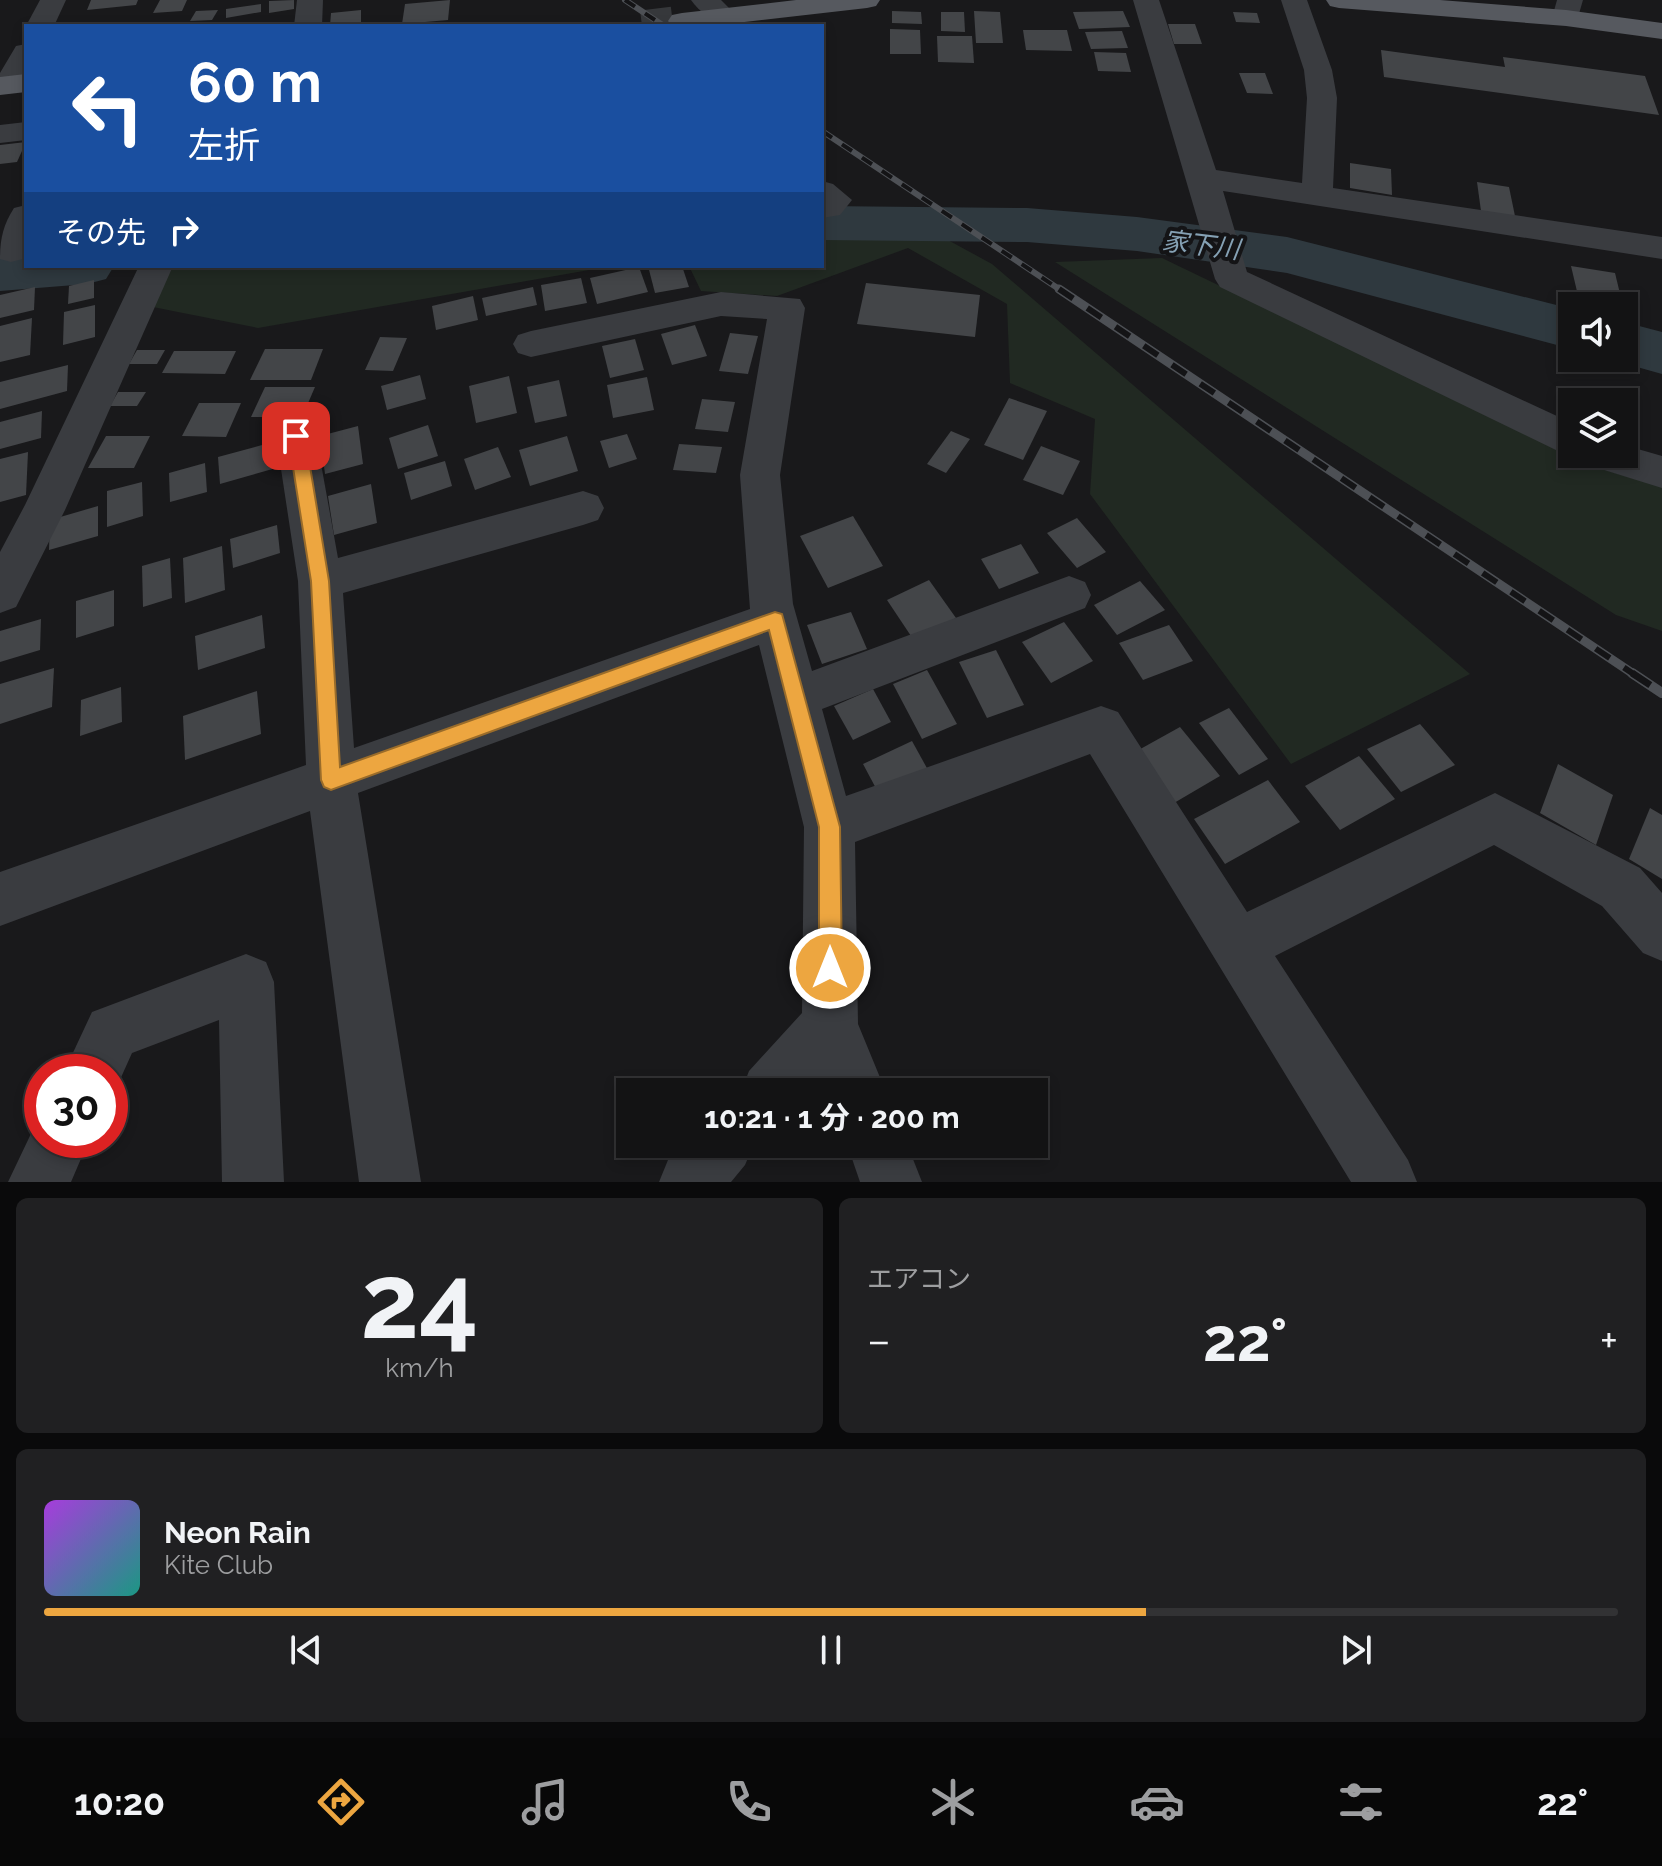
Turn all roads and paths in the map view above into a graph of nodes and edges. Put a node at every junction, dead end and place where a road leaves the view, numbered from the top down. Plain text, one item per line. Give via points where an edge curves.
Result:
1 (53, 0) edge
2 (310, 0) edge
3 (867, 0) edge
4 (1146, 0) edge
5 (1294, 0) edge
6 (1339, 0) edge
7 (713, 7) edge
8 (1568, 9) edge
9 (682, 21) dead end
10 (41, 24) edge
11 (308, 24) edge
12 (1662, 31) edge
13 (24, 56) edge
14 (11, 85) edge
15 (24, 131) edge
16 (0, 134) edge
17 (1203, 178) junction
18 (824, 192) edge
19 (1317, 195) junction
20 (824, 208) edge
21 (24, 220) edge
22 (1662, 248) edge
23 (12, 251) edge
24 (155, 268) edge
25 (531, 344) dead end
26 (1558, 433) edge
27 (296, 436) dead end
28 (1638, 465) edge
29 (1662, 472) edge
30 (583, 508) dead end
31 (44, 510) junction
32 (0, 520) edge
33 (320, 581) junction
34 (1, 588) edge
35 (1069, 595) dead end
36 (775, 620) junction
37 (796, 698) junction
38 (331, 780) junction
39 (829, 827) junction
40 (0, 899) edge
41 (1662, 934) edge
42 (1237, 946) junction
43 (830, 1024) junction
44 (102, 1054) edge
45 (782, 1078) edge
46 (851, 1078) edge
47 (50, 1158) edge
48 (711, 1158) edge
49 (882, 1158) edge
50 (39, 1182) edge
51 (253, 1182) edge
52 (390, 1182) edge
53 (690, 1182) edge
54 (891, 1182) edge
55 (1386, 1182) edge

1 - 10 street
2 - 11 street
3 - 7 main road
4 - 17 street
5 - 19 street via 1322,98
6 - 8 main road
7 - 9 main road
8 - 12 main road
13 - 14 street
15 - 16 street
17 - 19 street
17 - 26 street via 1232,279
18 - 20 street via 836,200
19 - 22 street
21 - 23 street
24 - 31 street
25 - 36 street via 721,304 787,308 760,475
27 - 33 street
28 - 29 street
30 - 33 street
31 - 32 street
31 - 34 street
33 - 38 street
35 - 37 street
36 - 37 street
36 - 38 street
37 - 39 street
38 - 40 street
38 - 52 street
39 - 42 street via 1101,728
39 - 43 street
41 - 42 street via 1621,887 1495,818
42 - 55 street
43 - 45 street
43 - 46 street
44 - 51 street via 112,1032 246,982
47 - 50 street
48 - 53 street
49 - 54 street

